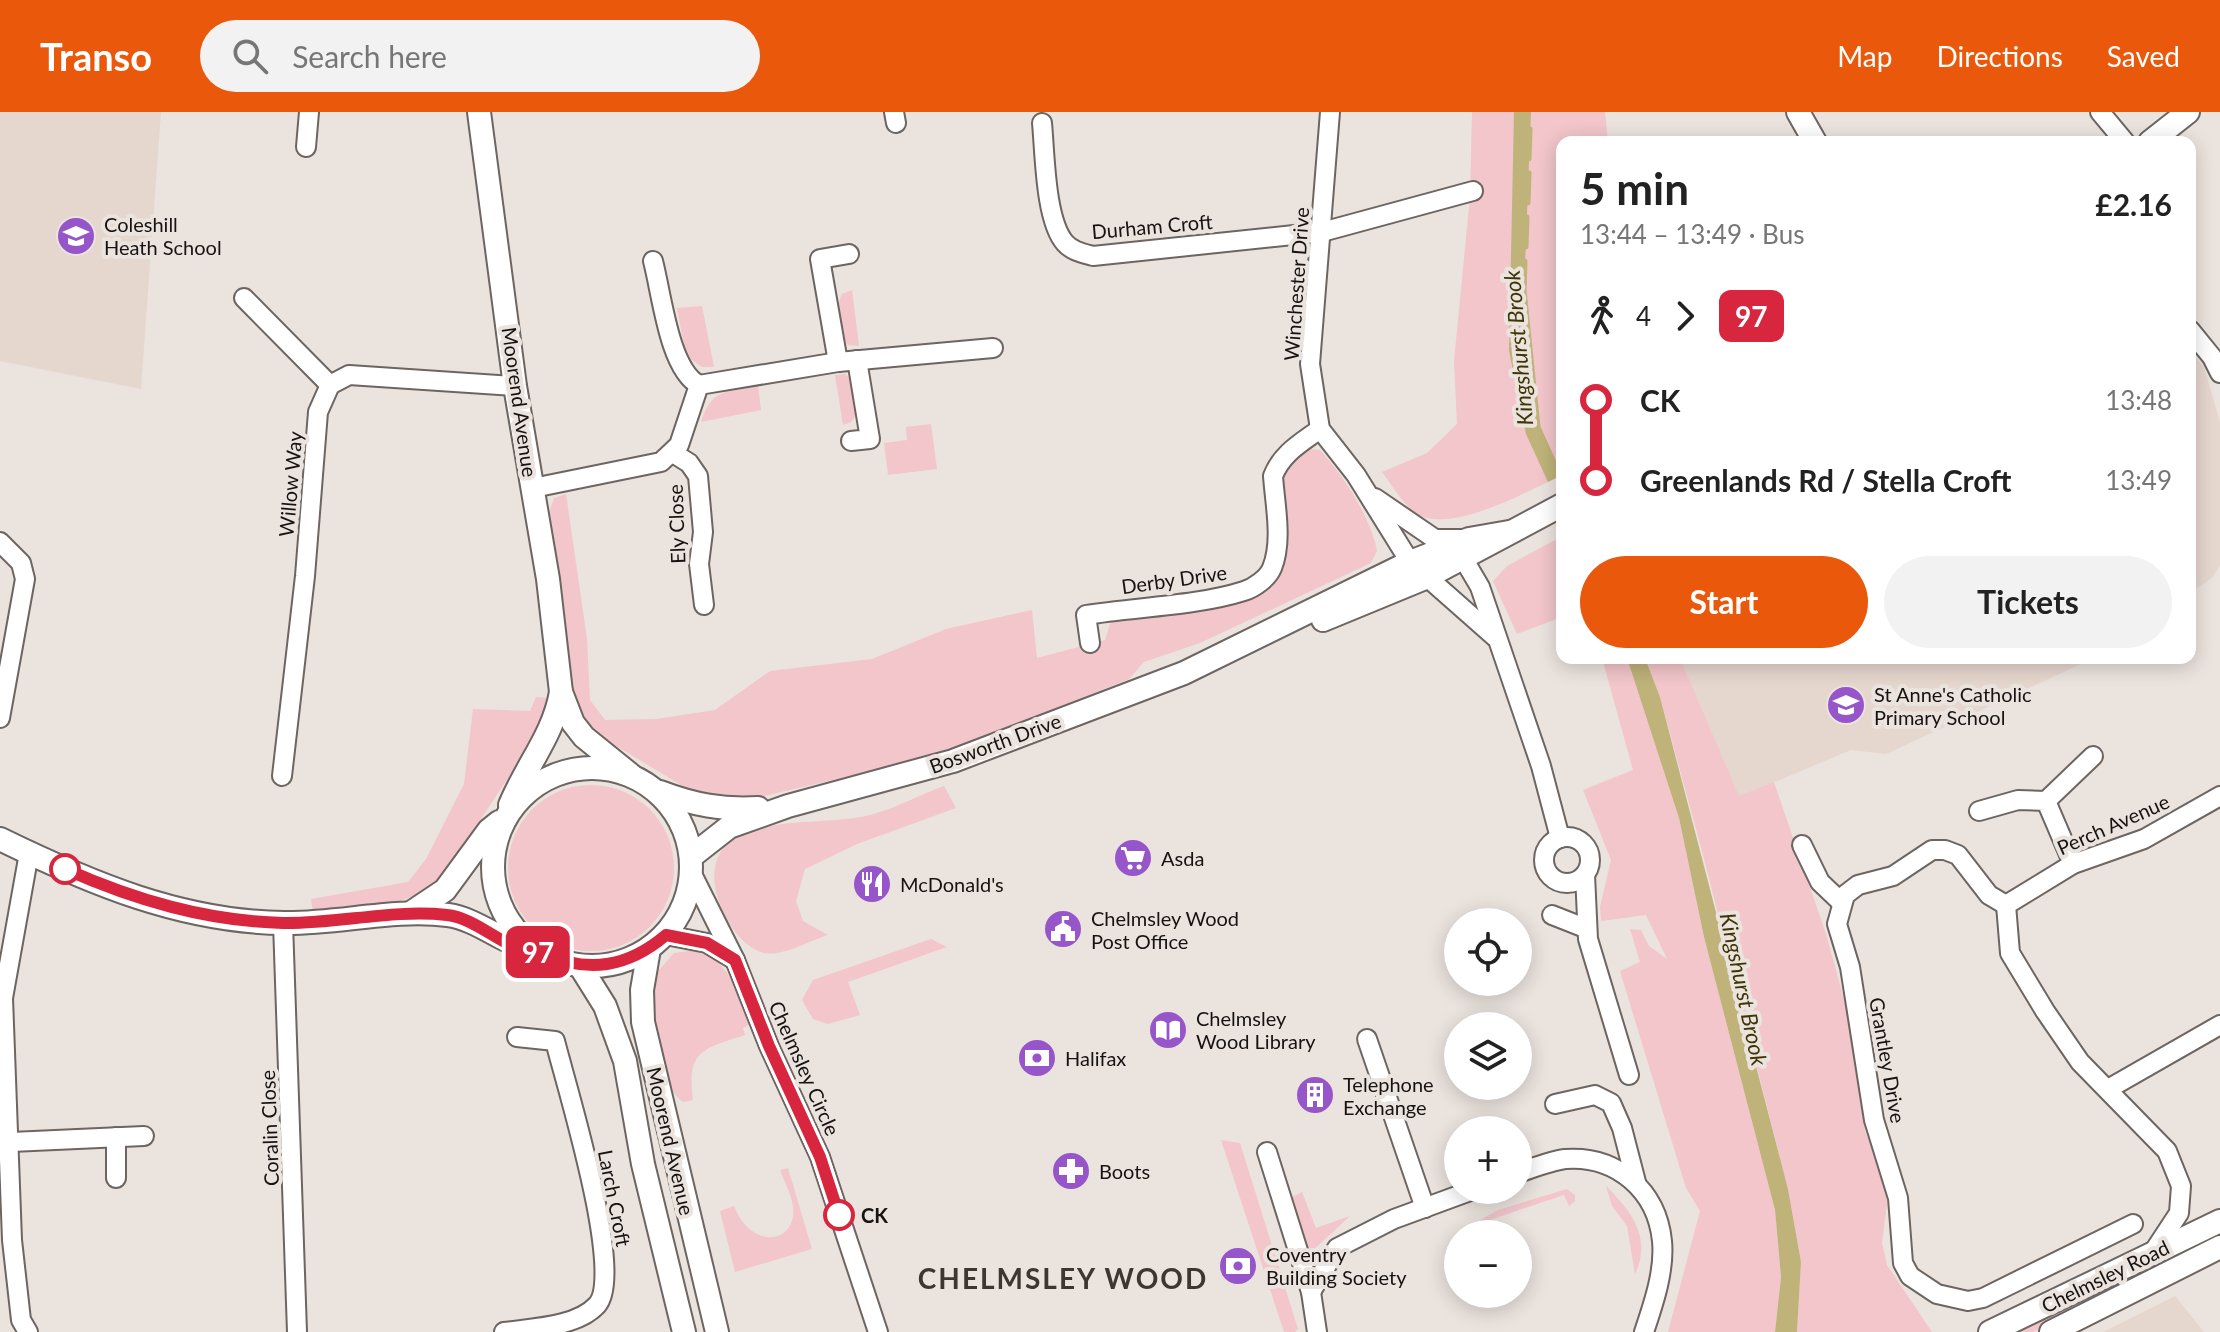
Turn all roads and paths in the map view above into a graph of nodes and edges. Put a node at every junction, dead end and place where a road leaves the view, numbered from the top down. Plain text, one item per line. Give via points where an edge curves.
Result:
1 (309, 112) edge
2 (479, 112) edge
3 (1330, 112) edge
4 (1798, 112) edge
5 (2100, 112) edge
6 (2188, 112) edge
7 (1042, 123) dead end
8 (1812, 136) edge
9 (2120, 136) edge
10 (2158, 136) edge
11 (306, 147) dead end
12 (1473, 191) dead end
13 (1322, 232) junction
14 (849, 254) dead end
15 (653, 261) dead end
16 (244, 298) dead end
17 (2196, 337) edge
18 (993, 348) dead end
19 (857, 360) junction
20 (838, 362) junction
21 (2220, 373) edge
22 (330, 385) junction
23 (699, 385) junction
24 (515, 386) junction
25 (1320, 429) junction
26 (851, 441) dead end
27 (673, 453) junction
28 (533, 488) junction
29 (1366, 492) junction
30 (1556, 508) edge
31 (0, 542) edge
32 (1466, 549) junction
33 (1418, 570) junction
34 (704, 605) dead end
35 (1495, 637) junction
36 (1090, 643) dead end
37 (561, 692) junction
38 (0, 718) edge
39 (2093, 756) dead end
40 (631, 775) junction
41 (282, 776) dead end
42 (658, 792) junction
43 (2220, 796) edge
44 (2046, 801) junction
45 (788, 806) junction
46 (1979, 811) dead end
47 (505, 815) junction
48 (1560, 838) junction
49 (0, 839) edge
50 (1802, 845) dead end
51 (29, 853) junction
52 (2073, 864) junction
53 (692, 865) junction
54 (1585, 875) junction
55 (1842, 903) junction
56 (2006, 905) junction
57 (412, 912) junction
58 (1552, 915) dead end
59 (283, 923) junction
60 (1585, 928) junction
61 (658, 942) junction
62 (540, 953) junction
63 (735, 960) junction
64 (580, 966) junction
65 (2220, 1025) edge
66 (517, 1037) dead end
67 (1367, 1039) dead end
68 (1629, 1075) dead end
69 (2108, 1089) junction
70 (1555, 1104) dead end
71 (144, 1136) dead end
72 (116, 1137) junction
73 (11, 1142) junction
74 (1267, 1152) dead end
75 (1532, 1169) edge
76 (116, 1178) dead end
77 (1636, 1182) junction
78 (1444, 1201) edge
79 (1425, 1208) junction
80 (2220, 1221) edge
81 (2133, 1224) dead end
82 (6, 1240) edge
83 (2220, 1247) edge
84 (2152, 1254) junction
85 (1311, 1292) junction
86 (28, 1332) edge
87 (297, 1332) edge
88 (504, 1332) edge
89 (684, 1332) edge
90 (717, 1332) edge
91 (878, 1332) edge
92 (1317, 1332) edge
93 (1644, 1332) edge
94 (1990, 1332) edge
95 (2051, 1332) edge

1 - 11 street
2 - 24 street, Moorend Avenue
3 - 13 street, Winchester Drive
4 - 8 street
5 - 9 street
6 - 10 street
7 - 13 street, Durham Croft via 1054,223 1074,251 1093,256
12 - 13 street, Durham Croft
13 - 25 street, Winchester Drive via 1310,364
14 - 20 street via 820,259
15 - 23 street via 677,363 687,379
16 - 22 street
17 - 21 street
18 - 19 street
19 - 20 street
19 - 26 street via 870,439
20 - 23 street
22 - 24 street via 349,375
22 - 41 street, Willow Way via 318,412
23 - 27 street
24 - 28 street, Moorend Avenue
25 - 29 street, Winchester Drive
25 - 36 street, Derby Drive via 1296,446 1273,476 1277,543 1266,577 1247,590 1222,596 1086,615
27 - 28 street, Ely Close via 661,462
27 - 34 street, Ely Close via 698,476
28 - 37 street, Moorend Avenue
29 - 32 street, Winchester Drive via 1405,522
29 - 33 street, Winchester Drive
30 - 32 street, Bosworth Drive
31 - 38 street via 21,563 25,579
32 - 33 street, Bosworth Drive
32 - 33 street, Bosworth Drive via 1436,552
32 - 35 street
33 - 35 street
33 - 45 street, Bosworth Drive via 1198,667 953,761
35 - 48 street via 1541,766
37 - 40 street, Moorend Avenue via 584,737
37 - 47 street, Moorend Avenue via 551,730
39 - 44 street
40 - 42 street
40 - 47 street via 578,768 545,779
42 - 45 street, Bosworth Drive via 723,810
42 - 53 street via 686,831
43 - 52 street, Perch Avenue via 2144,839
44 - 46 street via 2018,800
44 - 52 street
45 - 53 street, Bosworth Drive via 729,827
47 - 57 street via 445,890
47 - 62 street via 494,850 496,894 514,929
48 - 54 street via 1574,838 1586,847 1590,861
48 - 54 street via 1545,851 1547,873 1566,884
49 - 51 street
50 - 55 street via 1820,882
51 - 59 street via 103,886 184,913
51 - 73 street via 3,998
52 - 56 street, Perch Avenue
53 - 61 street via 685,905
53 - 63 street, Chelmsley Circle
54 - 60 street
55 - 56 street via 1858,885 1893,876 1932,850 1945,850 1958,855 1989,895
55 - 81 street, Grantley Drive via 1837,924 1850,967 1874,1120 1898,1198 1899,1243 1910,1276 1937,1294 1968,1301 1983,1298
56 - 69 street via 2010,953 2080,1062
57 - 59 street
57 - 62 street via 453,915 511,945
58 - 60 street
59 - 87 street, Coralin Close
60 - 68 street
61 - 63 street via 707,943
61 - 64 street via 623,962
61 - 90 street, Moorend Avenue via 642,990 643,1022
62 - 64 street
63 - 91 street, Chelmsley Circle via 820,1157
64 - 89 street, Moorend Avenue via 605,1006 625,1061 643,1164
65 - 69 street
66 - 88 street, Larch Croft via 555,1041 589,1170 607,1267 600,1303 582,1318
67 - 79 street
69 - 84 street via 2167,1151 2181,1186 2179,1213
70 - 77 street via 1595,1095 1611,1103
71 - 72 street
72 - 73 street
72 - 76 street
73 - 82 street
74 - 85 street
75 - 77 street via 1582,1159 1618,1169
77 - 93 street via 1658,1217 1663,1245
78 - 79 street
79 - 85 street via 1337,1248
80 - 84 street, Chelmsley Road
82 - 86 street via 21,1320
83 - 95 street, Chelmsley Road
84 - 94 street, Chelmsley Road
85 - 92 street

